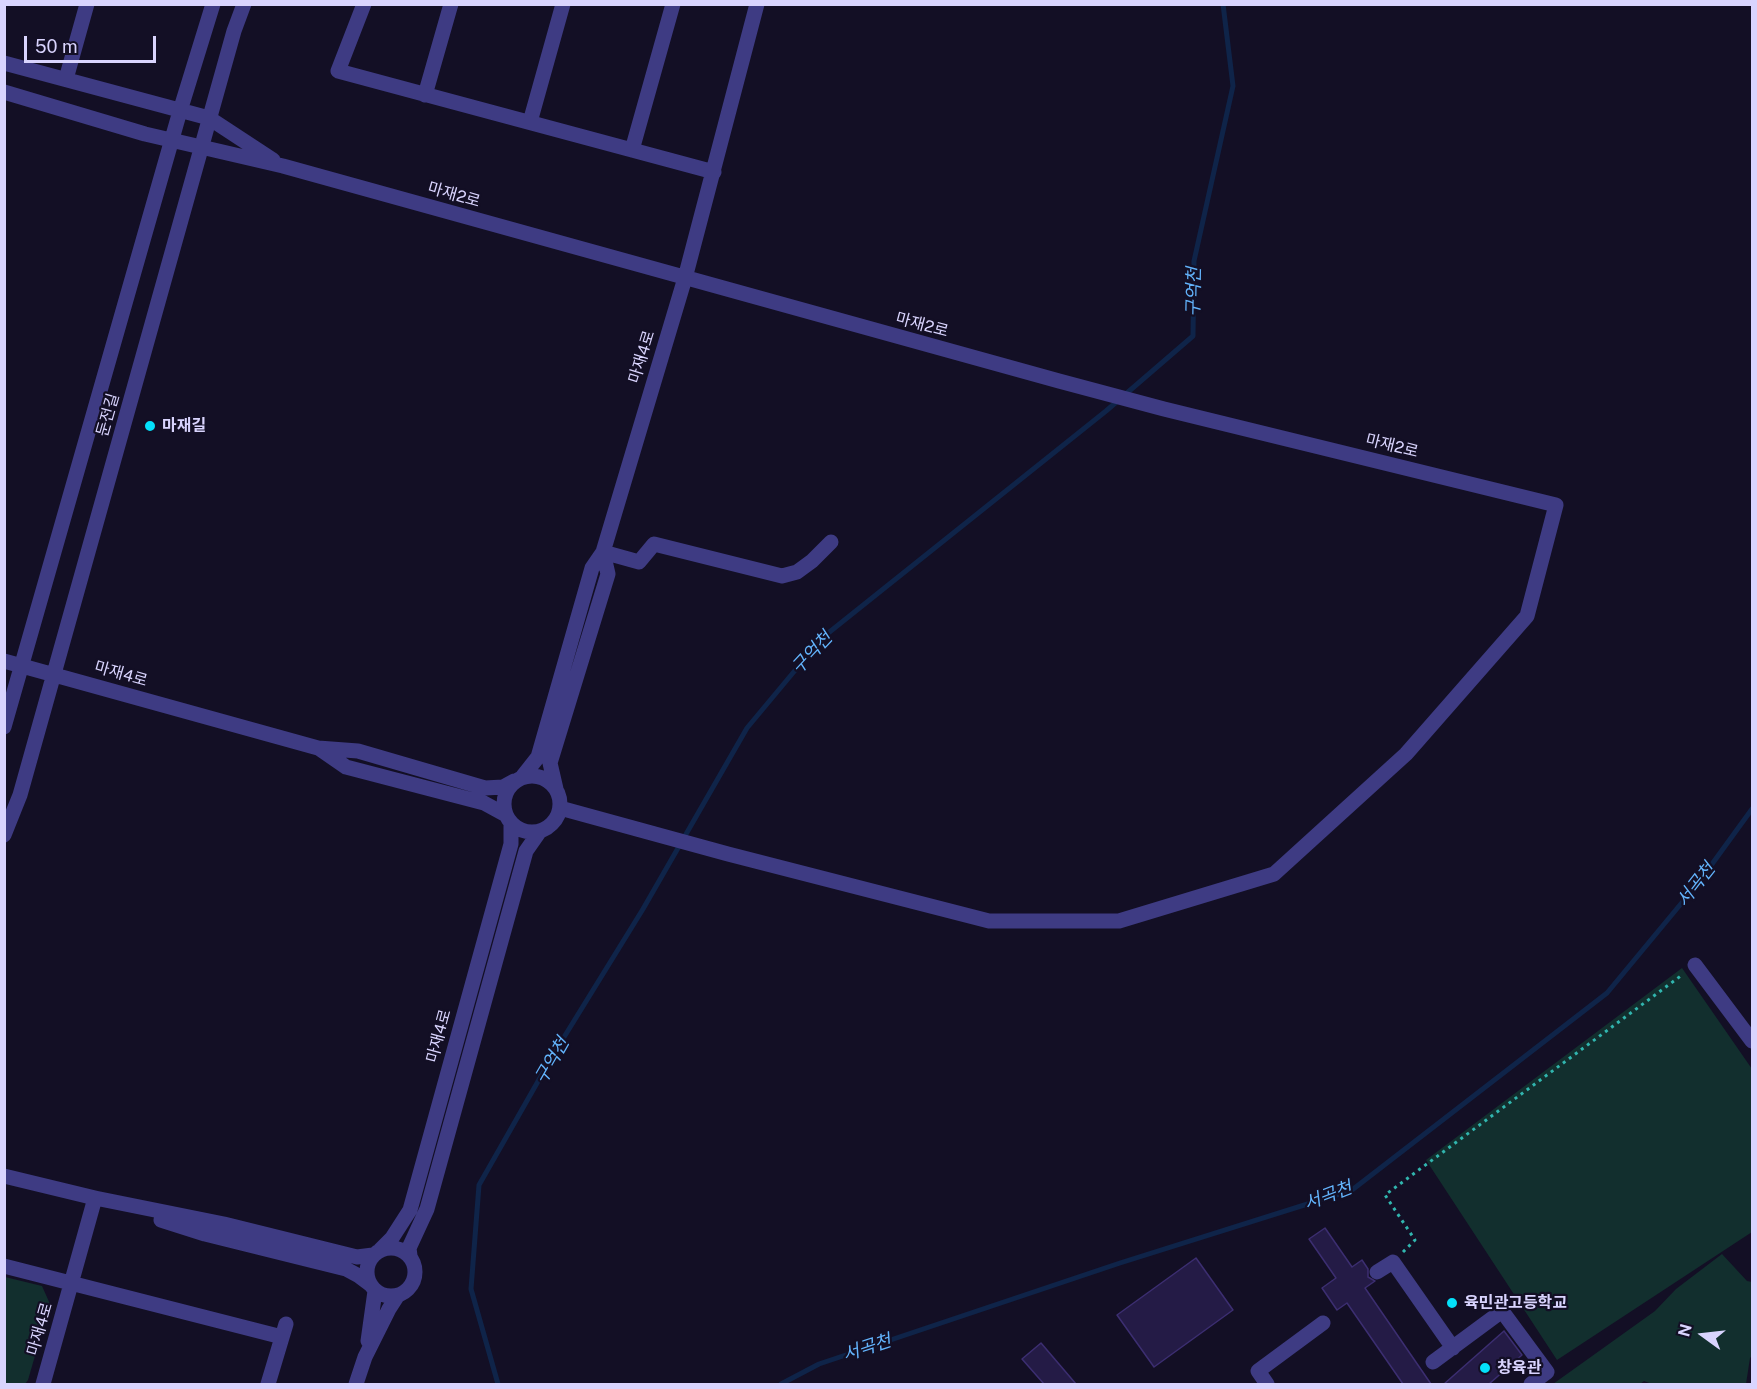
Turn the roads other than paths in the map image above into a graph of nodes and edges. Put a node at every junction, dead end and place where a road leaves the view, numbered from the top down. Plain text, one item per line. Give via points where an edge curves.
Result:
1 (87, 4) edge
2 (213, 4) edge
3 (244, 4) edge
4 (364, 4) edge
5 (451, 4) edge
6 (563, 4) edge
7 (673, 4) edge
8 (757, 4) edge
9 (4, 63) edge
10 (66, 79) junction
11 (4, 92) edge
12 (425, 94) junction
13 (180, 111) junction
14 (209, 118) junction
15 (530, 122) junction
16 (172, 141) junction
17 (201, 148) junction
18 (632, 150) junction
19 (283, 166) junction
20 (714, 171) junction
21 (685, 278) junction
22 (831, 542) dead end
23 (603, 552) junction
24 (4, 661) edge
25 (22, 666) junction
26 (54, 674) junction
27 (4, 727) edge
28 (318, 748) junction
29 (519, 779) junction
30 (556, 789) junction
31 (560, 808) junction
32 (508, 819) junction
33 (540, 831) junction
34 (4, 835) edge
35 (1695, 965) road end
36 (1752, 1041) edge
37 (4, 1176) edge
38 (95, 1198) junction
39 (377, 1253) junction
40 (410, 1256) junction
41 (4, 1266) edge
42 (1377, 1272) dead end
43 (72, 1283) junction
44 (373, 1288) junction
45 (398, 1295) junction
46 (1323, 1323) dead end
47 (1453, 1348) junction
48 (365, 1357) junction
49 (1433, 1362) dead end
50 (44, 1384) edge
51 (268, 1384) edge
52 (356, 1384) edge
53 (1267, 1384) edge
54 (1531, 1384) edge

1 - 10 street
2 - 13 street, 둔전길
3 - 14 street, 둔전길
4 - 12 street via 338,71
5 - 12 street
6 - 15 street
7 - 18 street
8 - 20 street, 마재4로
9 - 10 street
10 - 13 street
11 - 16 street
12 - 15 street
13 - 14 street
13 - 16 street, 둔전길
14 - 17 street, 둔전길
14 - 19 street
15 - 18 street
16 - 17 street
16 - 25 street, 둔전길
17 - 19 street
17 - 26 street, 둔전길
18 - 20 street
19 - 21 street, 마재2로
20 - 21 street, 마재4로
21 - 23 street, 마재4로
21 - 31 street, 마재2로 via 1164,409 1556,505 1527,616 1406,754 1274,874 1119,921 989,921
22 - 23 street via 797,572 782,576 654,544 639,562
23 - 29 street, 마재4로 via 592,568 538,757
23 - 30 street, 마재4로 via 608,574 550,763
24 - 25 street, 마재4로
25 - 26 street, 마재4로
25 - 27 street, 둔전길
26 - 28 street, 마재4로
26 - 34 street, 둔전길 via 20,795
28 - 29 street, 마재4로 via 358,751 485,788 502,787
28 - 32 street, 마재4로 via 346,767 484,803
29 - 30 street via 542,777
29 - 32 street via 504,797
30 - 31 street
31 - 33 street via 552,824
32 - 33 street via 526,832
32 - 39 street, 마재4로 via 511,844 410,1210
33 - 40 street, 마재4로 via 526,851 427,1209 409,1248
35 - 36 street
37 - 38 street
38 - 39 street via 357,1257
38 - 43 street, 마재4로
38 - 44 street via 205,1234 346,1269
39 - 40 street via 396,1248
39 - 44 street via 367,1270
40 - 45 street via 415,1279
41 - 43 street, 마재4로
42 - 47 street via 1392,1262
43 - 50 street, 마재4로
43 - 51 street, 마재4로 via 284,1330
44 - 45 street via 382,1294
44 - 48 street
45 - 48 street
46 - 53 street via 1258,1371
47 - 49 street
47 - 54 street via 1502,1311 1547,1372
48 - 52 street

